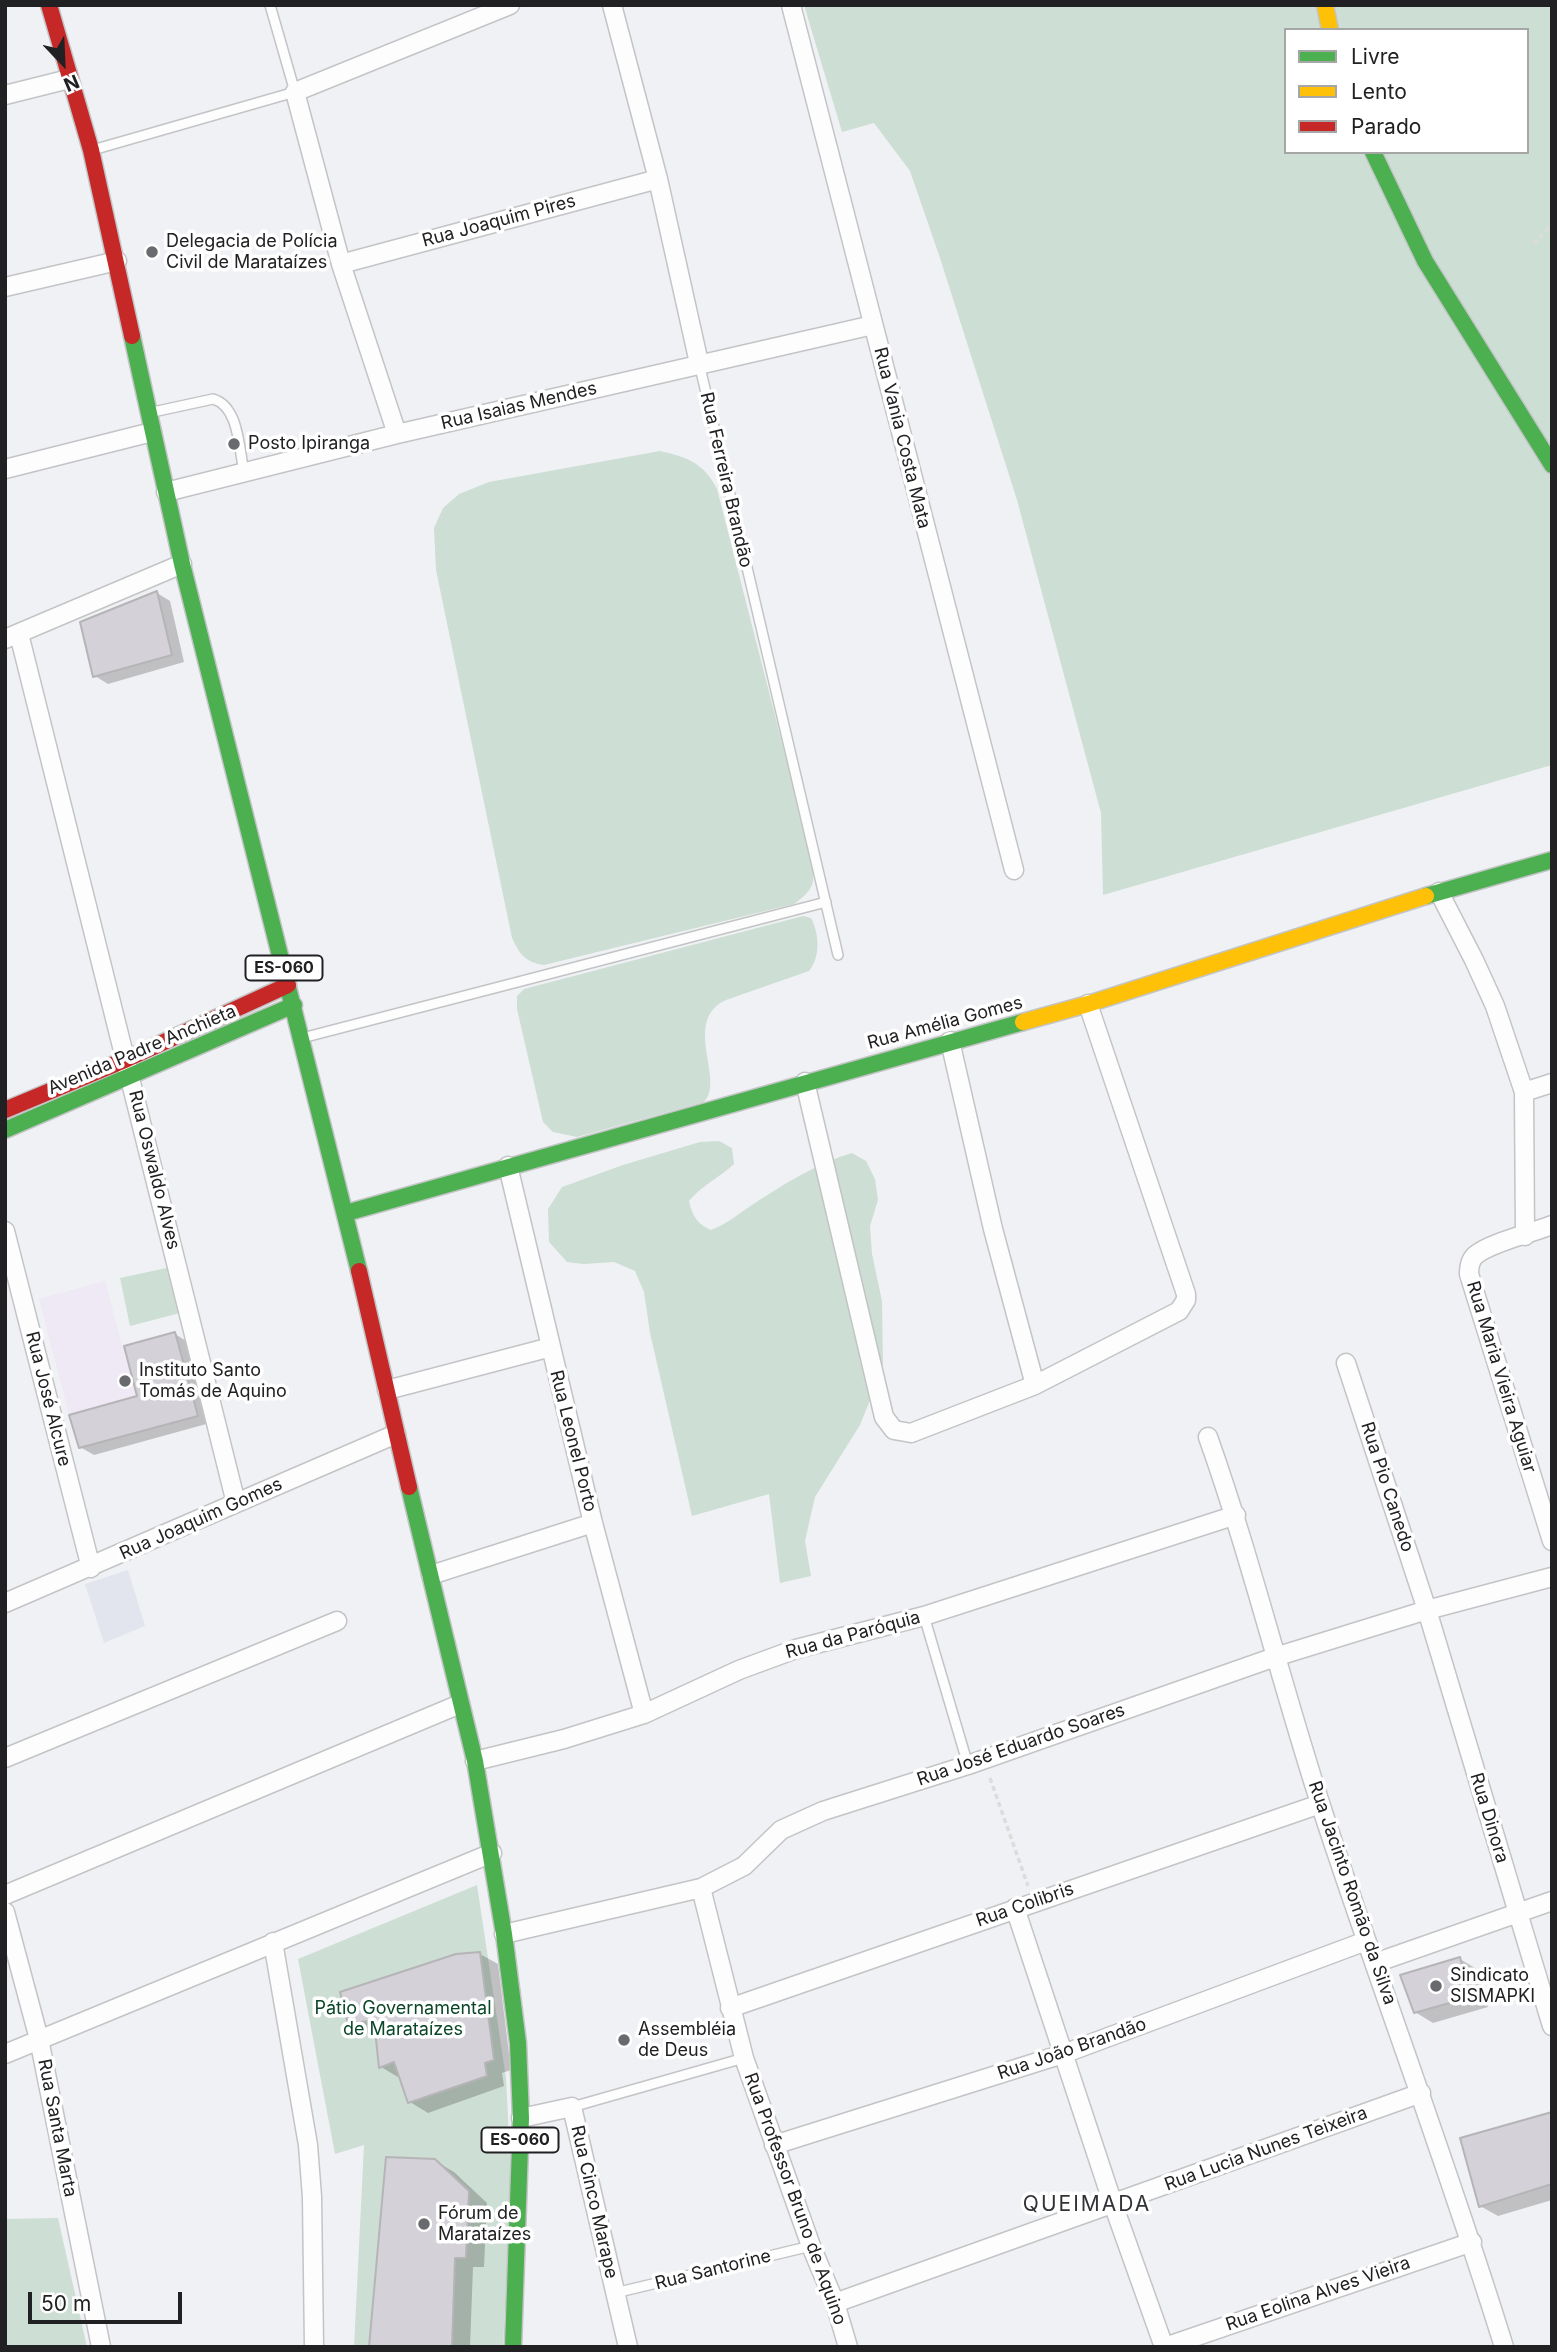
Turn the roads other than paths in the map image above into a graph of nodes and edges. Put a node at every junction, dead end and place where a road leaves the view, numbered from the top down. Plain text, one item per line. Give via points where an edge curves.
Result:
1 (49, 5) edge
2 (271, 5) edge
3 (510, 5) edge
4 (612, 5) edge
5 (791, 5) edge
6 (1325, 5) edge
7 (1330, 28) edge
8 (69, 79) junction
9 (295, 92) junction
10 (5, 95) edge
11 (91, 150) junction
12 (1374, 154) edge
13 (658, 179) junction
14 (117, 261) junction
15 (341, 264) junction
16 (5, 287) edge
17 (873, 325) junction
18 (699, 363) junction
19 (148, 413) junction
20 (152, 432) junction
21 (397, 434) junction
22 (1552, 465) edge
23 (5, 469) edge
24 (244, 472) junction
25 (166, 492) junction
26 (182, 564) junction
27 (12, 637) edge
28 (1552, 860) edge
29 (1014, 870) dead end
30 (1439, 892) junction
31 (826, 902) junction
32 (838, 955) dead end
33 (288, 985) junction
34 (1088, 1004) junction
35 (294, 1005) junction
36 (302, 1038) junction
37 (950, 1041) junction
38 (129, 1068) junction
39 (805, 1082) junction
40 (1552, 1083) edge
41 (1524, 1092) junction
42 (5, 1110) edge
43 (5, 1130) edge
44 (508, 1166) junction
45 (346, 1213) junction
46 (1552, 1226) edge
47 (5, 1231) edge
48 (1525, 1236) junction
49 (551, 1347) junction
50 (1346, 1363) dead end
51 (1035, 1385) junction
52 (387, 1390) junction
53 (396, 1434) junction
54 (1208, 1437) dead end
55 (236, 1503) junction
56 (1236, 1515) junction
57 (593, 1523) junction
58 (1552, 1541) edge
59 (90, 1567) junction
60 (431, 1575) junction
61 (1552, 1577) edge
62 (5, 1603) edge
63 (1427, 1610) junction
64 (924, 1616) junction
65 (337, 1620) dead end
66 (1275, 1657) junction
67 (460, 1704) junction
68 (644, 1714) junction
69 (5, 1758) edge
70 (475, 1761) junction
71 (976, 1762) junction
72 (1320, 1804) junction
73 (492, 1853) junction
74 (701, 1888) junction
75 (5, 1895) edge
76 (1552, 1901) edge
77 (1015, 1908) junction
78 (5, 1912) edge
79 (1517, 1912) junction
80 (505, 1934) junction
81 (1367, 1941) junction
82 (273, 1942) junction
83 (1375, 1963) junction
84 (730, 2008) junction
85 (1552, 2026) edge
86 (39, 2039) junction
87 (5, 2054) edge
88 (1063, 2054) junction
89 (744, 2059) junction
90 (1421, 2093) junction
91 (572, 2107) junction
92 (521, 2118) junction
93 (774, 2145) junction
94 (1113, 2204) junction
95 (1472, 2242) junction
96 (811, 2246) junction
97 (615, 2293) junction
98 (835, 2302) junction
99 (101, 2347) edge
100 (314, 2347) edge
101 (513, 2347) edge
102 (628, 2347) edge
103 (848, 2347) edge
104 (1164, 2347) edge
105 (1504, 2347) edge

1 - 8 main road, ES-060
2 - 9 lane
3 - 9 street
4 - 13 street, Rua Ferreira Brandão
5 - 17 street, Rua Vania Costa Mata
6 - 7 main road
8 - 10 street
8 - 11 main road, ES-060
9 - 11 lane
9 - 15 street
11 - 14 main road, ES-060
12 - 22 main road via 1425,261
13 - 15 street, Rua Joaquim Pires
13 - 18 street, Rua Ferreira Brandão
14 - 16 street
14 - 19 main road, ES-060
15 - 21 street
17 - 18 street, Rua Isaias Mendes
17 - 29 street, Rua Vania Costa Mata
18 - 21 street, Rua Isaias Mendes
18 - 31 lane, Rua Ferreira Brandão
19 - 20 main road, ES-060
19 - 24 lane via 218,400 232,416
20 - 23 street
20 - 25 main road, ES-060
21 - 24 street, Rua Isaias Mendes
24 - 25 street, Rua Isaias Mendes
25 - 26 main road, ES-060
26 - 27 street
26 - 33 main road, ES-060
27 - 38 street, Rua Oswaldo Alves
28 - 30 main road, Rua Amélia Gomes
30 - 34 main road, Rua Amélia Gomes
30 - 41 street via 1495,1006
31 - 32 lane, Rua Ferreira Brandão
31 - 36 lane
33 - 35 main road, ES-060
33 - 38 main road, Avenida Padre Anchieta
34 - 37 main road, Rua Amélia Gomes
34 - 51 street via 1186,1300 1179,1311
35 - 36 main road, ES-060
35 - 38 main road, Avenida Padre Anchieta
36 - 45 main road, ES-060
37 - 39 main road, Rua Amélia Gomes
37 - 51 street
38 - 42 main road, Avenida Padre Anchieta
38 - 43 main road, Avenida Padre Anchieta
38 - 55 street, Rua Oswaldo Alves
39 - 44 main road, Rua Amélia Gomes
39 - 51 street via 884,1417 894,1430 912,1433
40 - 41 street
41 - 48 street
44 - 45 main road, Rua Amélia Gomes
44 - 49 street, Rua Leonel Porto
45 - 52 main road, ES-060
46 - 48 street
47 - 59 street, Rua José Alcure
48 - 58 street, Rua Maria Vieira Aguiar via 1476,1254 1469,1274
49 - 52 street
49 - 57 street, Rua Leonel Porto
50 - 63 street, Rua Pio Canedo
52 - 53 main road, ES-060
53 - 55 street, Rua Joaquim Gomes
53 - 60 main road, ES-060
54 - 56 street, Rua Jacinto Romão da Silva
55 - 59 street, Rua Joaquim Gomes
56 - 64 street, Rua da Paróquia
56 - 66 street, Rua Jacinto Romão da Silva
57 - 60 street
57 - 68 street, Rua Leonel Porto
59 - 62 street, Rua Joaquim Gomes
60 - 67 main road, ES-060
61 - 63 street, Rua José Eduardo Soares
63 - 66 street, Rua José Eduardo Soares
63 - 79 street, Rua Dinora
64 - 68 street, Rua da Paróquia via 796,1649
64 - 71 lane
65 - 69 street
66 - 71 street, Rua José Eduardo Soares
66 - 72 street, Rua Jacinto Romão da Silva
67 - 70 main road, ES-060
67 - 75 street
68 - 70 street, Rua da Paróquia
70 - 73 main road, ES-060
71 - 74 street, Rua José Eduardo Soares via 800,1820 781,1830 744,1867
72 - 77 street, Rua Colibris
72 - 81 street, Rua Jacinto Romão da Silva
73 - 80 main road, ES-060
73 - 82 street
74 - 80 street, Rua José Eduardo Soares
74 - 84 street, Rua Professor Bruno de Aquino
76 - 79 street
77 - 84 street, Rua Colibris
77 - 88 street
78 - 86 street, Rua Santa Marta
79 - 83 street
79 - 85 street, Rua Dinora
80 - 92 main road, ES-060 via 518,2043
81 - 83 street, Rua Jacinto Romão da Silva
81 - 88 street, Rua João Brandão
82 - 86 street
82 - 100 street via 307,2145
83 - 90 street, Rua Jacinto Romão da Silva
84 - 89 street, Rua Professor Bruno de Aquino
86 - 87 street
86 - 99 street, Rua Santa Marta
88 - 93 street, Rua João Brandão
88 - 94 street
89 - 91 lane
89 - 93 street, Rua Professor Bruno de Aquino
90 - 94 street, Rua Lucia Nunes Teixeira
90 - 95 street, Rua Jacinto Romão da Silva
91 - 92 street, Rua Cinco Marape
91 - 97 street, Rua Cinco Marape
92 - 101 main road, ES-060
93 - 96 street, Rua Professor Bruno de Aquino
94 - 98 street, Rua Lucia Nunes Teixeira
94 - 104 street
95 - 104 street, Rua Eolina Alves Vieira
95 - 105 street, Rua Jacinto Romão da Silva
96 - 97 lane, Rua Santorine
96 - 98 street, Rua Professor Bruno de Aquino
97 - 102 street, Rua Cinco Marape
98 - 103 street, Rua Professor Bruno de Aquino

